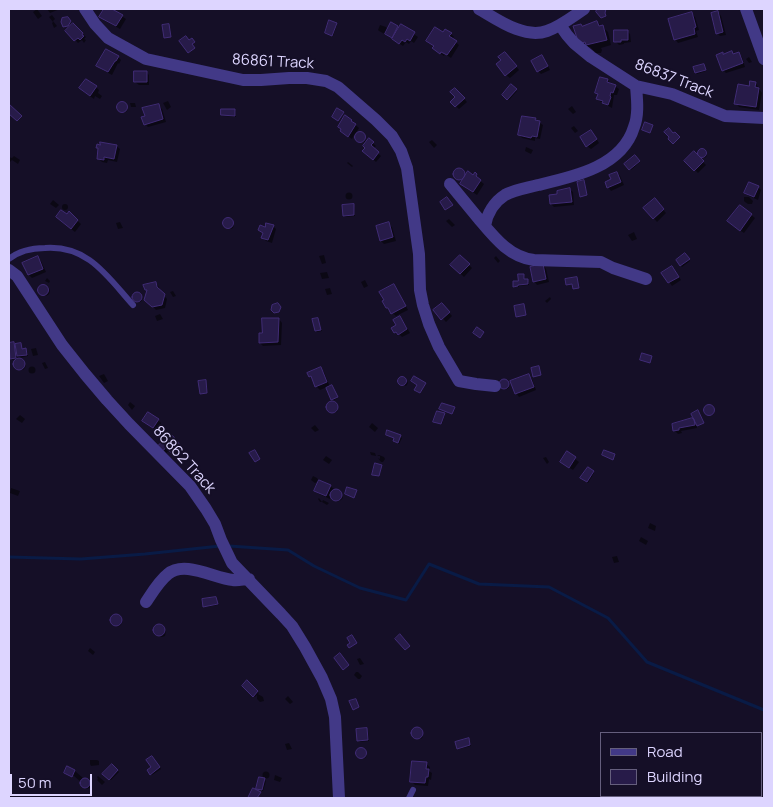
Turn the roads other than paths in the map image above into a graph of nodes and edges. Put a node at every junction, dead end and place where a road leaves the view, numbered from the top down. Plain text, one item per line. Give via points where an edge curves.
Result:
1 (85, 9) edge
2 (479, 9) edge
3 (584, 9) edge
4 (746, 9) edge
5 (560, 25) junction
6 (760, 34) edge
7 (764, 59) edge
8 (636, 86) junction
9 (764, 118) edge
10 (450, 184) dead end
11 (484, 226) junction
12 (9, 259) edge
13 (9, 270) edge
14 (646, 279) dead end
15 (133, 305) dead end
16 (494, 386) dead end
17 (248, 579) junction
18 (146, 602) dead end
19 (413, 790) dead end
20 (339, 798) edge
21 (409, 798) edge

1 - 16 street, 86861 Track via 108,38 146,59 243,80 307,78 326,82 338,87 376,120 392,136 407,168 419,254 420,290 439,348 459,380
2 - 5 street via 516,29 533,33
3 - 5 street
4 - 6 street
5 - 8 street, 86837 Track via 591,57
6 - 7 street
8 - 9 street, 86837 Track via 672,94 725,116
8 - 11 street via 635,125 627,142 614,156 584,173 503,196 491,210
10 - 11 street
11 - 14 street via 494,239 525,259 601,262
12 - 15 lane via 32,248 68,249 95,263
13 - 17 street, 86862 Track via 17,276 62,345 101,394 190,486 215,524 232,563
17 - 18 street via 233,580 184,568 174,570 168,573
17 - 20 street, 86862 Track via 292,626 331,699 335,717
19 - 21 lane

